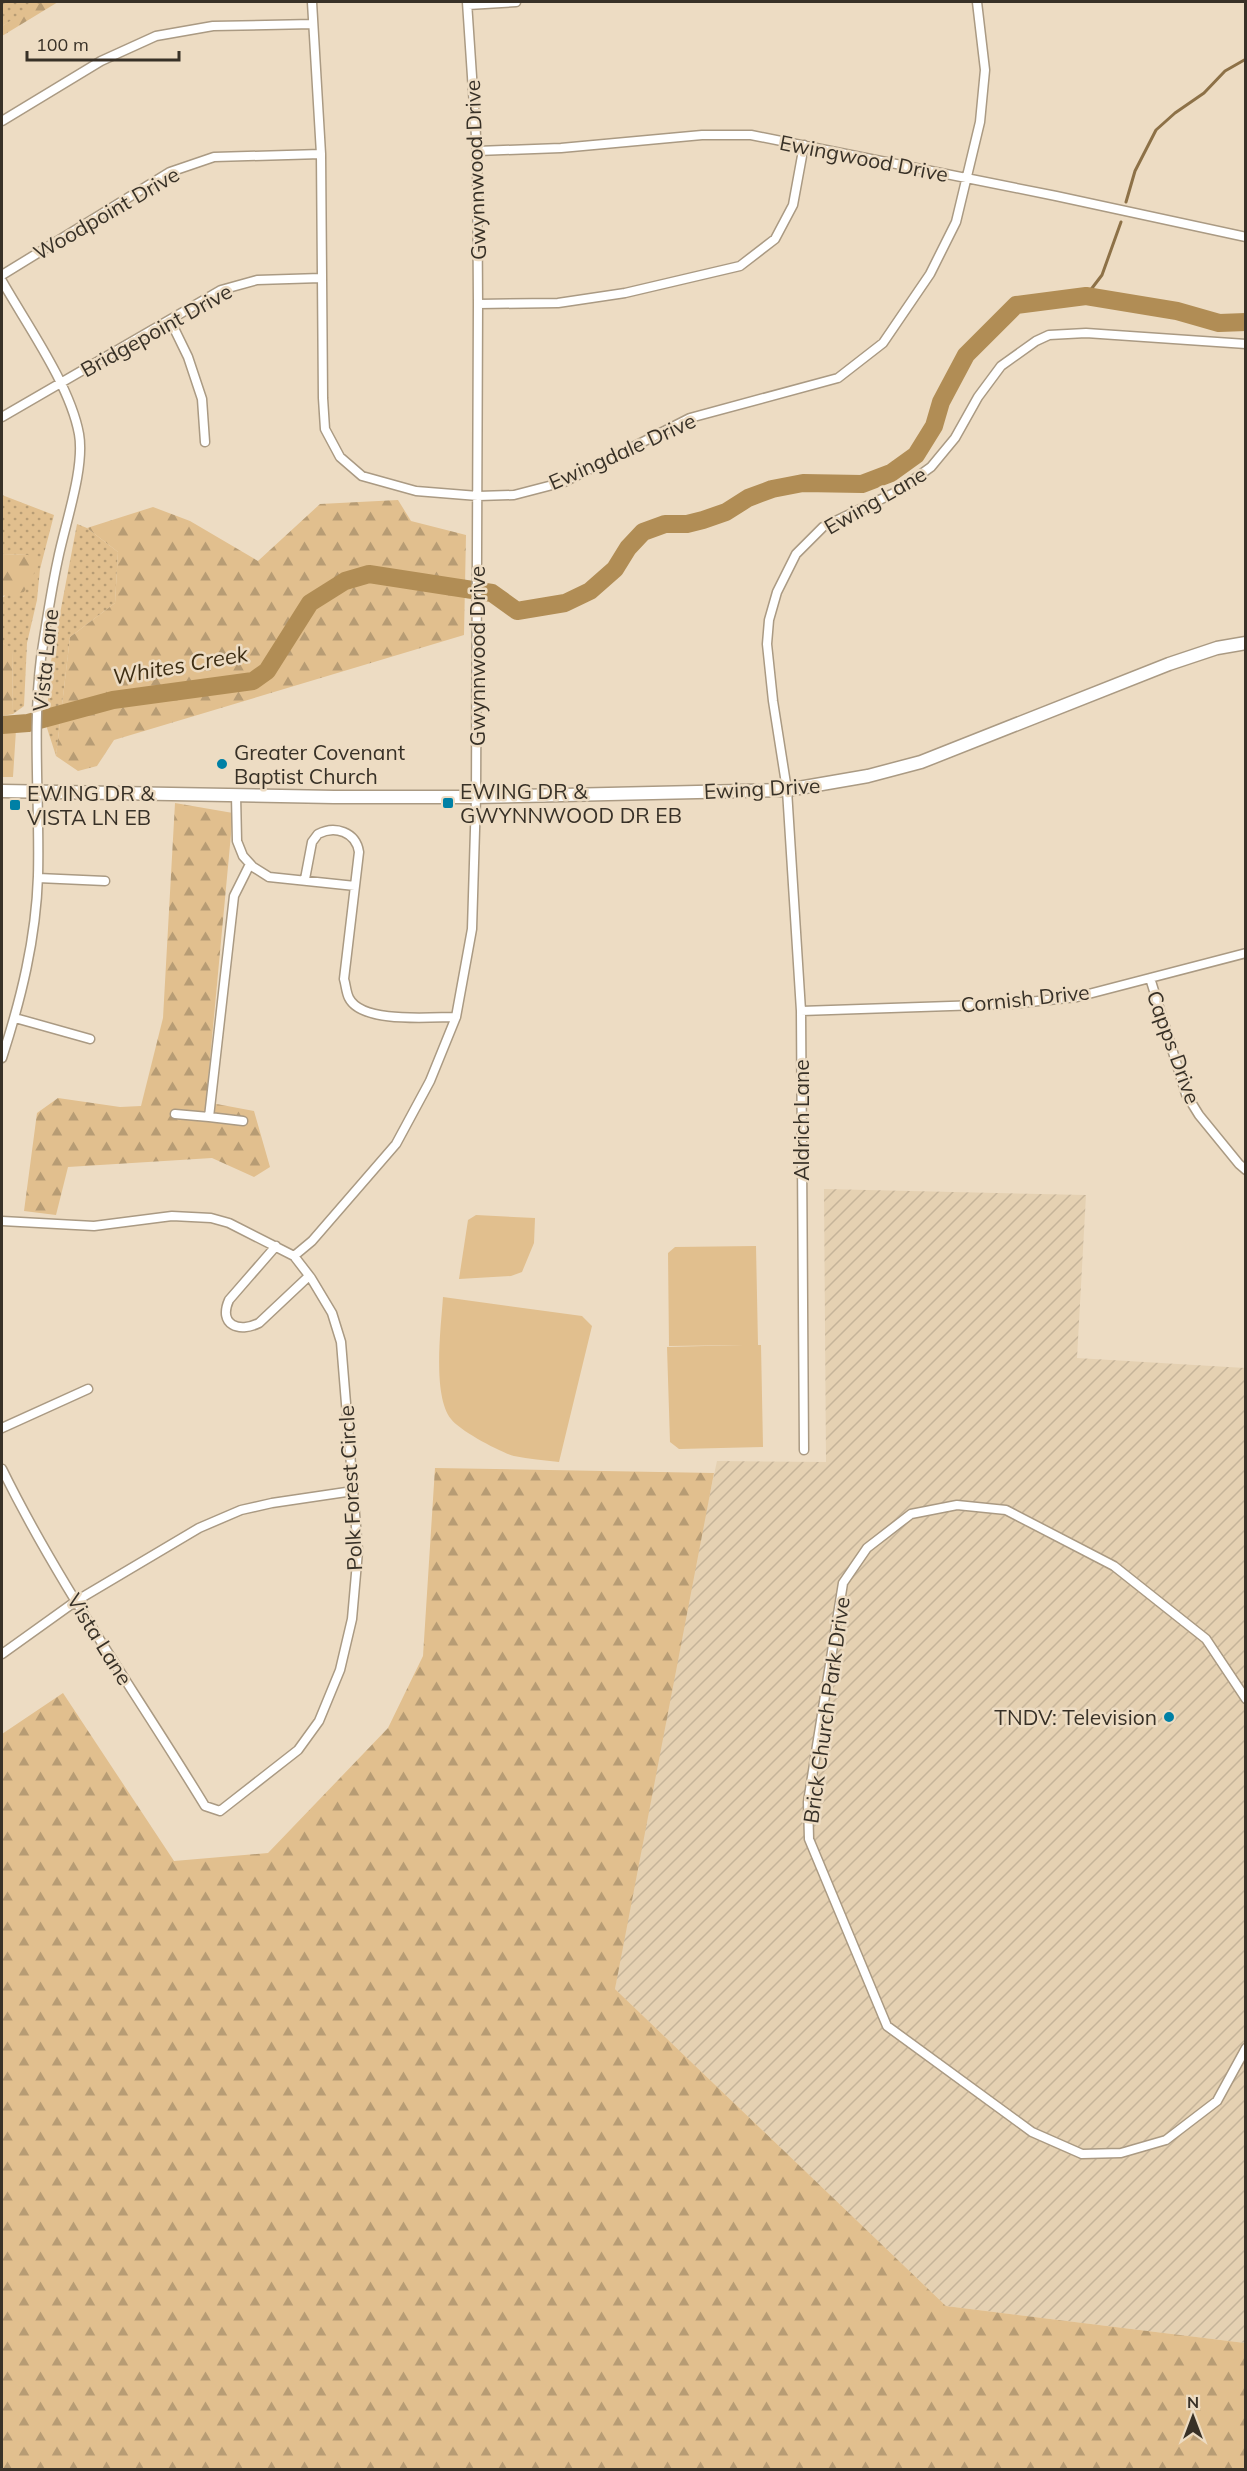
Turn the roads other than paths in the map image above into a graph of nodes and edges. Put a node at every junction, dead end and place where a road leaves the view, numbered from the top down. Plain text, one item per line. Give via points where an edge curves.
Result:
1 (312, 2) edge
2 (516, 2) edge
3 (977, 2) edge
4 (467, 3) edge
5 (313, 24) junction
6 (2, 121) edge
7 (804, 145) junction
8 (477, 151) junction
9 (321, 154) junction
10 (968, 178) junction
11 (1245, 237) edge
12 (2, 276) edge
13 (321, 278) junction
14 (2, 280) edge
15 (478, 304) junction
16 (170, 320) junction
17 (1245, 344) edge
18 (61, 384) junction
19 (2, 417) edge
20 (205, 442) dead end
21 (478, 496) junction
22 (1245, 643) edge
23 (787, 790) junction
24 (2, 791) edge
25 (38, 791) junction
26 (236, 795) junction
27 (476, 797) junction
28 (250, 864) junction
29 (38, 878) junction
30 (305, 879) junction
31 (105, 881) dead end
32 (355, 886) junction
33 (1245, 953) edge
34 (1150, 978) junction
35 (801, 1011) junction
36 (456, 1017) junction
37 (15, 1018) junction
38 (90, 1040) dead end
39 (2, 1058) edge
40 (175, 1114) dead end
41 (209, 1117) junction
42 (243, 1121) dead end
43 (1245, 1170) edge
44 (2, 1221) edge
45 (276, 1246) junction
46 (294, 1256) junction
47 (309, 1276) junction
48 (88, 1389) dead end
49 (2, 1428) edge
50 (804, 1450) dead end
51 (2, 1469) edge
52 (353, 1491) junction
53 (76, 1601) junction
54 (2, 1654) edge
55 (1245, 1699) edge
56 (205, 1806) joint
57 (1245, 2048) edge

1 - 5 street, Ewingdale Drive
2 - 4 street
3 - 10 street, Ewingdale Drive via 985,70 980,122
4 - 8 street, Gwynnwood Drive
5 - 6 street via 213,26 156,36 101,61
5 - 9 street, Ewingdale Drive
7 - 8 street, Ewingwood Drive via 751,135 702,135
7 - 10 street, Ewingwood Drive
7 - 15 street via 793,206 775,239 740,266 626,293 558,303
8 - 15 street, Gwynnwood Drive
9 - 12 street, Woodpoint Drive via 214,157 170,172
9 - 13 street, Ewingdale Drive
10 - 11 street, Ewingwood Drive
10 - 21 street, Ewingdale Drive via 956,222 930,274 883,343 838,378 690,417 564,482 514,495
13 - 16 street, Bridgepoint Drive via 257,280 221,290
13 - 21 street, Ewingdale Drive via 325,429 340,457 362,476 416,491
14 - 18 street, Vista Lane
15 - 21 street, Gwynnwood Drive
16 - 18 street, Bridgepoint Drive
16 - 20 street via 202,399
17 - 23 street, Ewing Lane via 1086,333 1049,335 1036,341 1000,366 955,438 931,467 896,492 824,527 796,554 777,592 768,636
18 - 19 street, Bridgepoint Drive
18 - 25 street, Vista Lane via 71,401 80,436 78,468 57,561 41,660
21 - 27 street, Gwynnwood Drive
22 - 23 street, Ewing Drive via 1169,664 921,762
23 - 27 street, Ewing Drive
23 - 35 street, Aldrich Lane
24 - 25 street, Ewing Drive
25 - 26 street, Ewing Drive
25 - 29 street, Vista Lane
26 - 27 street, Ewing Drive
26 - 28 street via 237,840
27 - 36 street, Gwynnwood Drive via 472,929
28 - 30 street via 269,877
28 - 41 street via 234,896
29 - 31 street
29 - 37 street, Vista Lane via 30,954
30 - 32 street
30 - 32 street via 312,842 318,834 334,830 358,841
32 - 36 street via 344,979 349,998 356,1006 383,1017
33 - 34 street, Cornish Drive
34 - 35 street, Cornish Drive via 1077,997 1010,1004
34 - 43 street, Capps Drive via 1186,1094
35 - 50 street, Aldrich Lane
36 - 46 street, Gwynnwood Drive via 430,1081 396,1144 312,1241
37 - 38 street
37 - 39 street, Vista Lane
40 - 41 street
41 - 42 street
44 - 45 street, Polk Forest Circle via 94,1226 172,1216 211,1218
45 - 46 street, Polk Forest Circle
45 - 47 street via 228,1300 225,1309 231,1324 249,1328 259,1323
46 - 47 street, Polk Forest Circle
47 - 52 street, Polk Forest Circle via 332,1313 341,1342
48 - 49 street
51 - 53 street, Vista Lane
52 - 53 street via 272,1503 231,1515 199,1528
52 - 56 street, Polk Forest Circle via 358,1551 351,1619 340,1670 319,1721 298,1750 243,1795 220,1811
53 - 54 street
53 - 56 street, Vista Lane
55 - 57 street, Brick Church Park Drive via 1206,1640 1114,1566 1006,1510 957,1505 911,1514 867,1548 843,1583 808,1802 809,1839 888,2026 1032,2132 1082,2154 1121,2153 1166,2140 1217,2101

